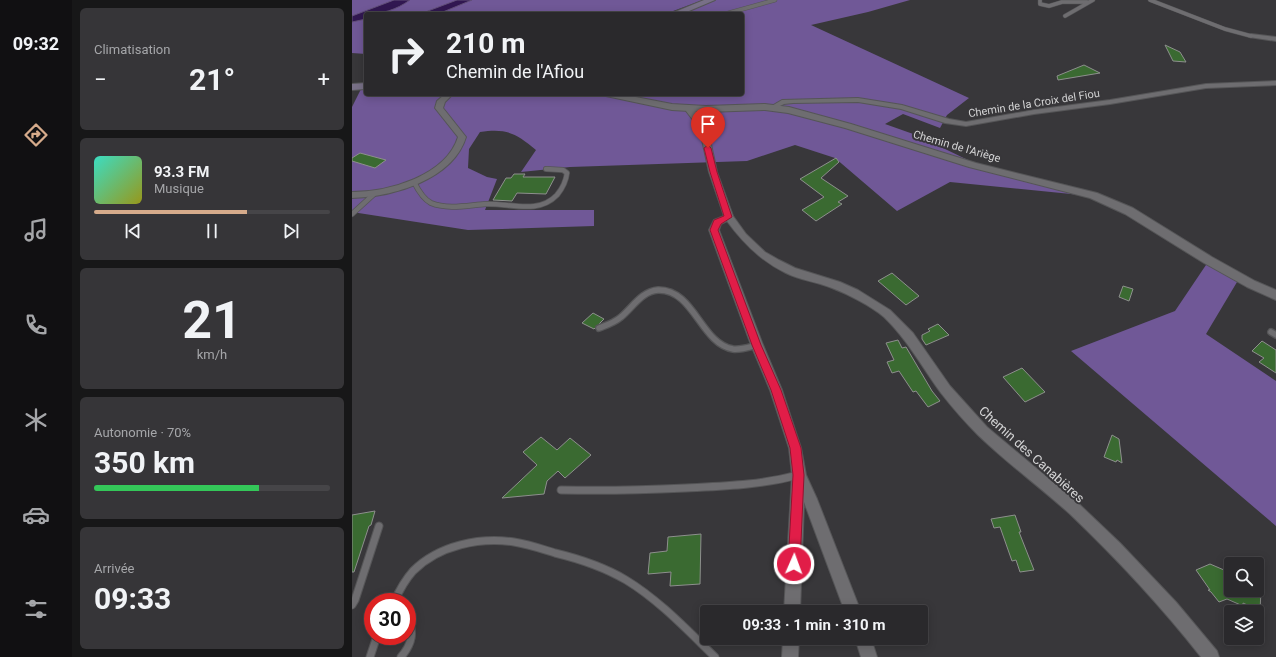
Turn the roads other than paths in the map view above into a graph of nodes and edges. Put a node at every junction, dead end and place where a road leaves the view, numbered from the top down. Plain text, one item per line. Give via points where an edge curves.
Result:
1 (711, 0) edge
2 (775, 0) edge
3 (1040, 0) edge
4 (1093, 0) edge
5 (1150, 0) edge
6 (1061, 1) edge
7 (1087, 2) junction
8 (679, 12) edge
9 (732, 12) edge
10 (1065, 16) dead end
11 (1251, 36) joint
12 (1276, 39) edge
13 (1276, 83) edge
14 (364, 86) edge
15 (352, 87) edge
16 (447, 96) edge
17 (618, 96) edge
18 (774, 107) junction
19 (690, 109) junction
20 (546, 169) dead end
21 (414, 182) junction
22 (374, 194) junction
23 (352, 195) edge
24 (352, 214) edge
25 (729, 217) junction
26 (1276, 295) edge
27 (599, 328) dead end
28 (757, 345) junction
29 (799, 475) junction
30 (561, 490) dead end
31 (379, 526) dead end
32 (402, 587) junction
33 (399, 593) edge
34 (401, 593) edge
35 (352, 605) edge
36 (792, 605) edge
37 (850, 605) edge
38 (374, 645) edge
39 (410, 645) edge
40 (791, 645) edge
41 (865, 645) edge
42 (370, 657) edge
43 (401, 657) edge
44 (715, 657) edge
45 (790, 657) edge
46 (869, 657) edge
47 (1211, 657) edge

1 - 8 main road
2 - 9 lane
3 - 6 lane via 1040,4 1046,6
4 - 7 lane
5 - 11 lane via 1225,29
6 - 7 lane
7 - 10 lane
11 - 12 street
13 - 18 street, Chemin de la Croix del Fiou via 1206,86 966,124 902,107 858,100 793,101 782,102
14 - 15 main road
16 - 21 street via 441,101 439,108 441,114 460,133 462,143 452,156
17 - 19 street, Chemin de l'Ariège
18 - 19 street, Chemin de l'Ariège
18 - 26 street, Chemin de l'Ariège via 810,114 973,165 1093,195 1129,212 1208,260
19 - 25 street, Chemin des Canabières via 705,135 713,172
20 - 21 lane via 563,170 567,173 567,178 552,199 538,206 439,205 424,197
21 - 22 street
22 - 23 street
22 - 24 lane
25 - 28 street via 717,222 714,230
25 - 47 street, Chemin des Canabières via 748,241 775,263 854,293 900,326 946,390 966,413 1115,548 1171,607
27 - 28 lane via 612,323 642,297 655,290 662,290 676,294 682,299 715,339 724,346 740,350
28 - 29 street via 796,448
29 - 30 lane via 778,481 731,486 620,491
29 - 36 street
29 - 37 street
31 - 35 lane
32 - 33 lane
32 - 34 lane
32 - 44 lane via 417,568 450,548 468,542 515,542 597,566 625,580 654,601
38 - 42 lane
39 - 43 lane
40 - 45 street
41 - 46 street

